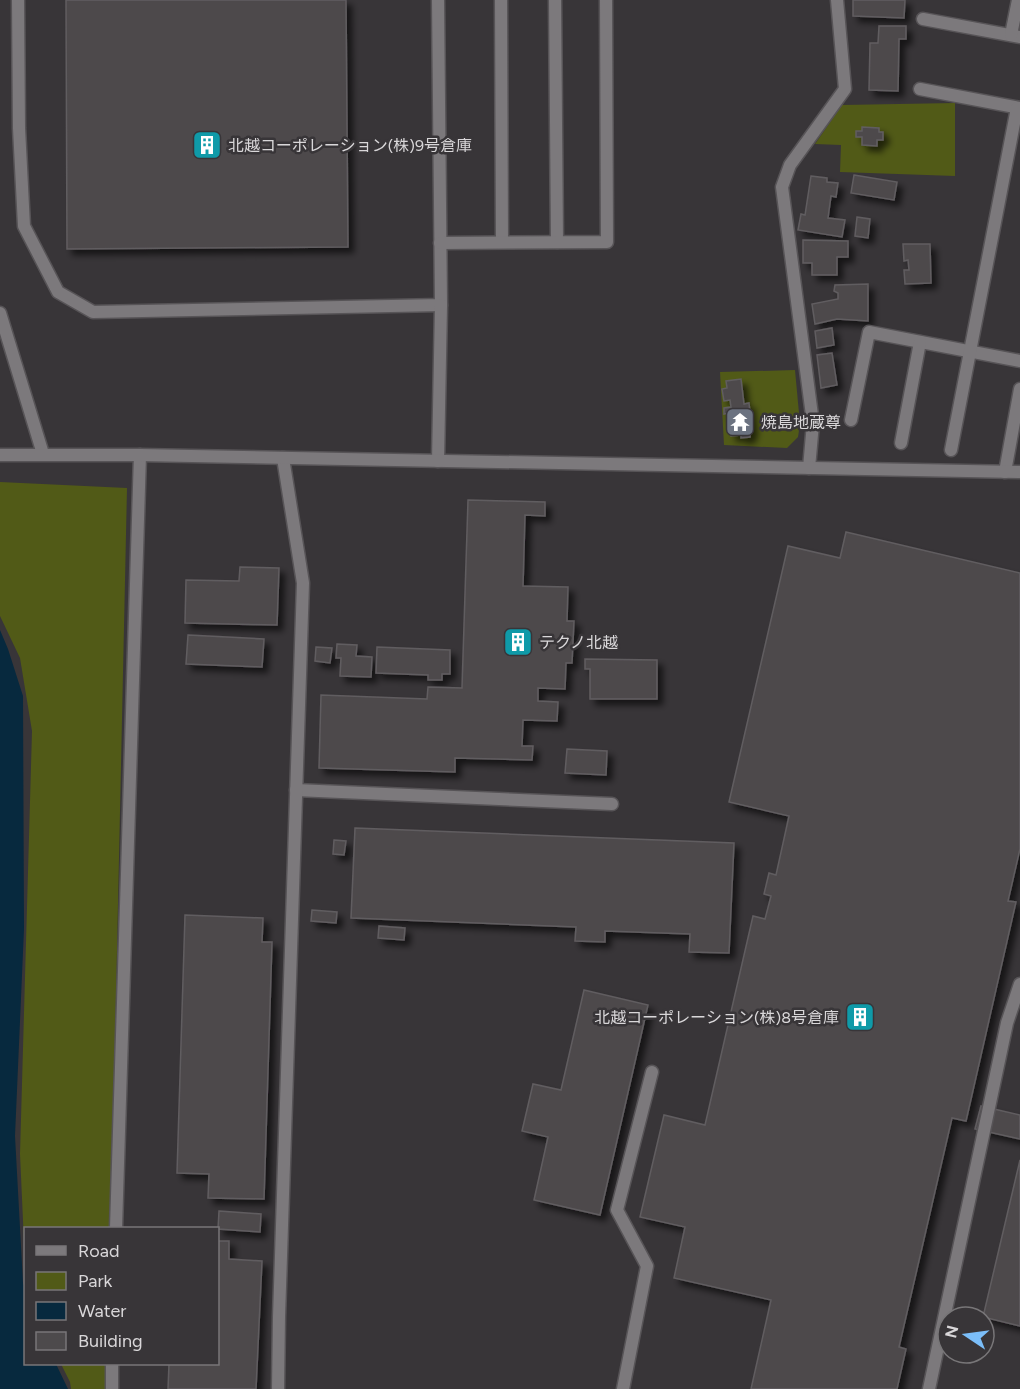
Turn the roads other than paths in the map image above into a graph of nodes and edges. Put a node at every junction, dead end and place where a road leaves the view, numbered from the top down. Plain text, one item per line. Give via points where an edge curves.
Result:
1 (18, 0) edge
2 (438, 0) edge
3 (501, 0) edge
4 (555, 0) edge
5 (606, 0) edge
6 (837, 0) edge
7 (1018, 0) edge
8 (923, 19) dead end
9 (1016, 36) edge
10 (920, 89) dead end
11 (1019, 108) edge
12 (502, 242) junction
13 (557, 242) junction
14 (440, 243) junction
15 (441, 305) junction
16 (0, 313) edge
17 (920, 342) junction
18 (970, 351) junction
19 (1020, 361) edge
20 (1020, 389) edge
21 (851, 420) dead end
22 (902, 443) dead end
23 (951, 450) dead end
24 (0, 454) edge
25 (43, 454) junction
26 (140, 455) junction
27 (283, 458) junction
28 (438, 461) junction
29 (809, 468) junction
30 (1005, 472) junction
31 (1020, 472) edge
32 (296, 790) junction
33 (612, 804) dead end
34 (1020, 984) edge
35 (652, 1072) dead end
36 (117, 1227) edge
37 (112, 1365) edge
38 (112, 1389) edge
39 (278, 1389) edge
40 (623, 1389) edge
41 (929, 1389) edge

1 - 15 street via 24,226 58,292 93,312
2 - 14 street
3 - 12 street
4 - 13 street
5 - 13 street via 607,242
6 - 29 street via 844,89 790,165 782,187 813,423
7 - 9 street
8 - 9 street
10 - 11 street
11 - 18 street
12 - 13 street
12 - 14 street
14 - 15 street
15 - 28 street
16 - 25 street
17 - 18 street
17 - 21 street via 869,332
17 - 22 street
18 - 19 street
18 - 23 street
20 - 30 street
24 - 25 street
25 - 26 street
26 - 27 street
26 - 36 street
27 - 28 street
27 - 32 street via 303,583
28 - 29 street
29 - 30 street
30 - 31 street
32 - 33 street
32 - 39 street
34 - 41 street via 1007,1023
35 - 40 street via 617,1210 647,1266
37 - 38 street

